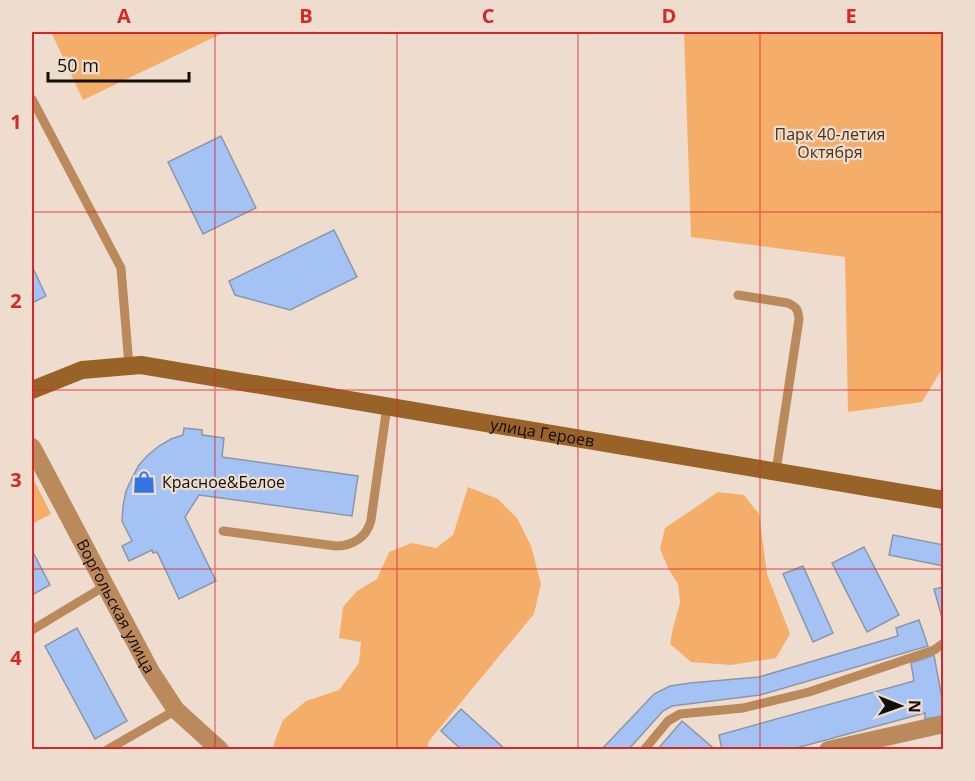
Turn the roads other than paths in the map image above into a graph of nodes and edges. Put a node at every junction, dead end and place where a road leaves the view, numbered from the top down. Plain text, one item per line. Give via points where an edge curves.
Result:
1 (32, 99) edge
2 (738, 295) dead end
3 (135, 365) junction
4 (32, 390) edge
5 (387, 406) junction
6 (32, 447) edge
7 (776, 471) junction
8 (944, 500) edge
9 (223, 531) dead end
10 (105, 586) junction
11 (32, 630) edge
12 (944, 643) edge
13 (176, 710) junction
14 (944, 724) edge
15 (108, 750) edge
16 (220, 750) edge
17 (644, 750) edge
18 (828, 750) edge

1 - 3 lane via 121,268
2 - 7 lane via 788,303 798,310
3 - 4 street, улица Героев via 82,370
3 - 5 street, улица Героев
5 - 7 street, улица Героев
5 - 9 lane via 371,520 360,538 350,545 336,546
6 - 10 street, Воргольская улица
7 - 8 street, улица Героев
10 - 11 lane
10 - 13 street, Воргольская улица
12 - 17 lane via 934,650 809,692 743,708 680,714 668,721
13 - 15 lane
13 - 16 street, Воргольская улица
14 - 18 street

